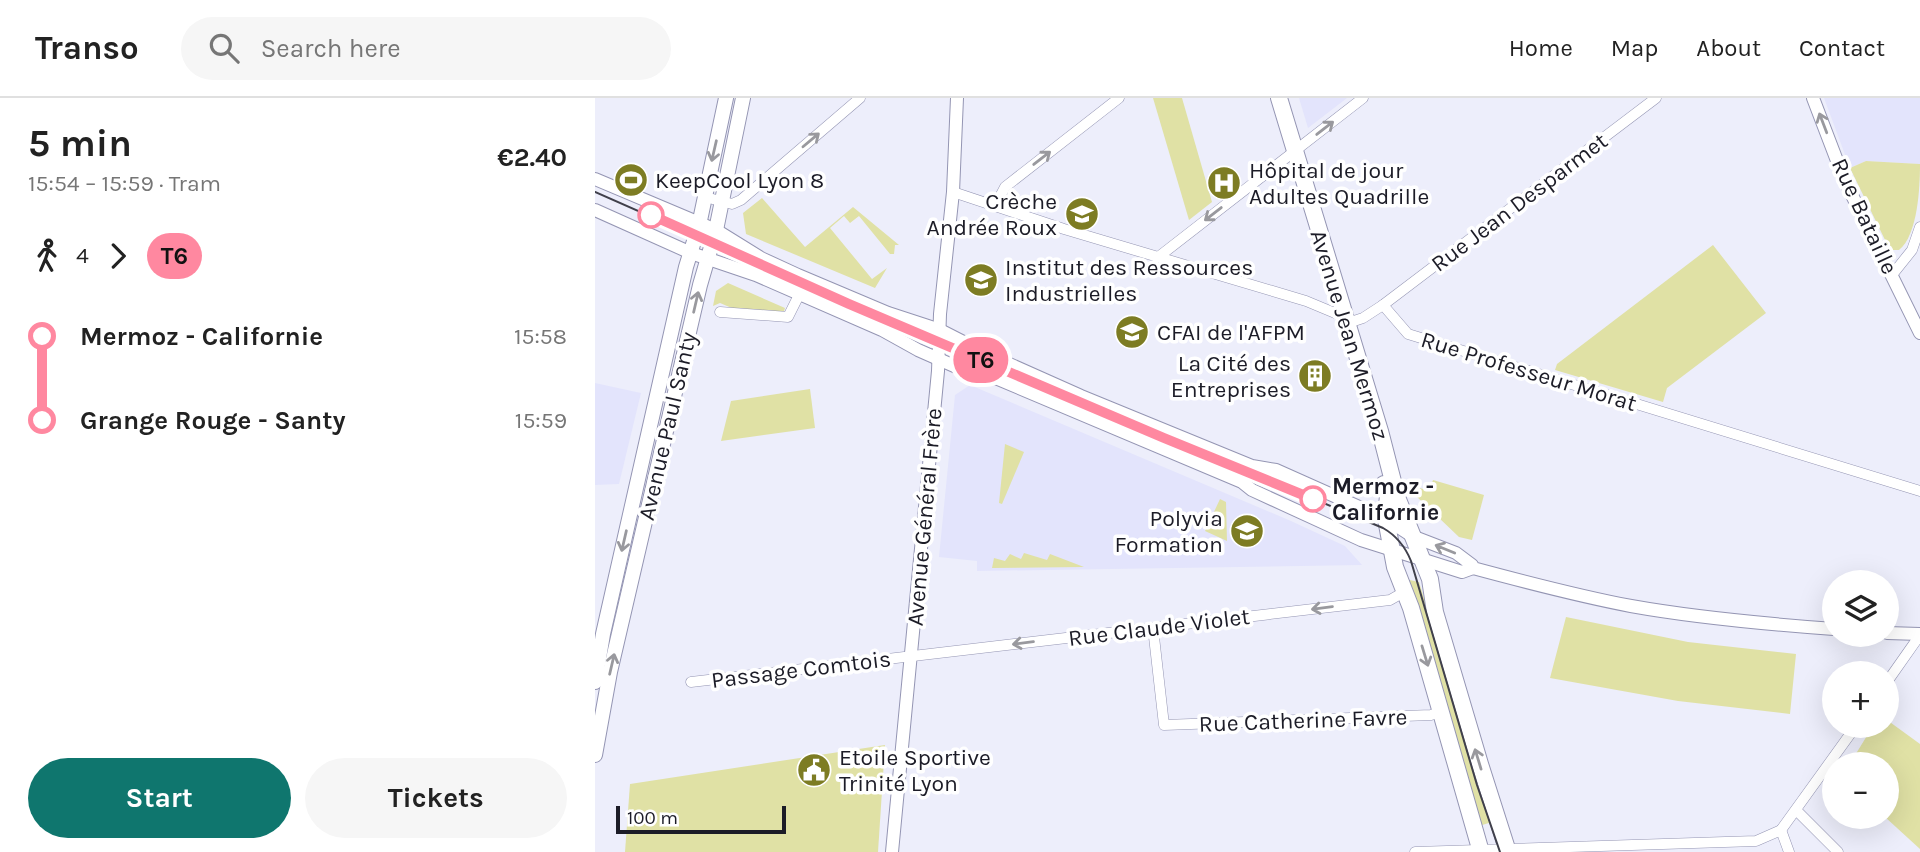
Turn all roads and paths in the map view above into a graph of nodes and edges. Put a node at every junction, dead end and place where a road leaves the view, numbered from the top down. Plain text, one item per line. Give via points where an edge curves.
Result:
1 (726, 98) edge
2 (743, 98) edge
3 (860, 98) edge
4 (957, 98) edge
5 (1119, 98) edge
6 (1270, 98) edge
7 (1279, 98) edge
8 (1363, 98) edge
9 (1656, 98) edge
10 (1813, 98) edge
11 (1291, 154) junction
12 (595, 179) edge
13 (953, 192) junction
14 (705, 197) junction
15 (722, 202) junction
16 (995, 206) junction
17 (595, 210) edge
18 (699, 225) junction
19 (1920, 227) edge
20 (716, 230) junction
21 (691, 253) junction
22 (1157, 258) junction
23 (707, 260) junction
24 (1892, 275) junction
25 (799, 295) junction
26 (1905, 302) junction
27 (1383, 305) junction
28 (1920, 309) edge
29 (720, 312) dead end
30 (1340, 316) junction
31 (940, 330) junction
32 (1920, 333) edge
33 (666, 359) junction
34 (938, 359) junction
35 (681, 368) junction
36 (1920, 491) edge
37 (1386, 519) junction
38 (1412, 536) junction
39 (1390, 550) junction
40 (1423, 559) junction
41 (1473, 568) junction
42 (1404, 592) junction
43 (1153, 628) junction
44 (1822, 628) edge
45 (1899, 634) edge
46 (1920, 635) edge
47 (911, 655) junction
48 (1899, 665) edge
49 (595, 682) edge
50 (691, 682) dead end
51 (1441, 712) junction
52 (1848, 738) edge
53 (595, 755) edge
54 (1797, 811) junction
55 (1781, 830) junction
56 (1508, 850) edge
57 (1481, 851) edge
58 (892, 852) edge
59 (1415, 852) edge
60 (1789, 852) edge
61 (1838, 852) edge

1 -> 14 main road, Avenue Paul Santy
2 - 15 main road, Avenue Paul Santy
15 -> 3 street via 741,200
4 - 13 street, Avenue Général Frère
16 -> 5 street via 1005,187
6 - 11 main road, Avenue Jean Mermoz
7 - 11 main road, Avenue Jean Mermoz
11 -> 8 street
9 - 27 street, Rue Jean Desparmet
24 -> 10 street, Rue Bataille via 1844,179
11 -> 22 street
11 - 30 main road, Avenue Jean Mermoz
12 - 18 street
13 - 16 street
13 - 31 street, Avenue Général Frère
14 - 15 street
14 - 18 main road, Avenue Paul Santy
15 - 20 main road, Avenue Paul Santy
16 - 22 street
17 - 21 street
18 - 20 street
18 - 21 main road, Avenue Paul Santy
19 - 24 street via 1912,250
20 - 23 main road, Avenue Paul Santy
20 - 31 street via 798,275
21 - 23 street
21 - 33 main road, Avenue Paul Santy
22 - 30 street via 1306,301
23 - 25 street
35 -> 23 main road, Avenue Paul Santy
24 - 26 street, Rue Bataille
25 - 29 street via 788,317
25 - 34 street
26 - 28 street
26 - 32 street, Rue Bataille
27 - 30 street via 1354,321
27 - 36 street, Rue Professeur Morat via 1408,334
30 - 37 main road, Avenue Jean Mermoz via 1388,495
30 - 38 main road, Avenue Jean Mermoz
31 - 34 street, Avenue Général Frère
31 - 37 street via 1093,401 1252,466 1276,470
33 - 35 main road
33 -> 49 main road, Avenue Paul Santy
34 - 39 street via 986,374 1243,482
34 - 47 street, Avenue Général Frère
53 -> 35 main road, Avenue Paul Santy
37 - 38 street
37 - 39 main road, Avenue Jean Mermoz
38 - 40 main road, Avenue Jean Mermoz
41 -> 38 street via 1455,553
39 - 40 street
39 - 42 main road, Avenue Jean Mermoz
40 - 41 street via 1462,572
56 -> 40 main road, Avenue Jean Mermoz via 1465,717
41 - 44 street via 1629,606
42 -> 43 street, Rue Claude Violet via 1390,600
42 -> 51 main road, Avenue Jean Mermoz
43 -> 47 street, Rue Claude Violet
43 - 51 street, Rue Catherine Favre via 1164,726
45 - 46 street
46 - 48 street
47 - 50 street, Passage Comtois
47 - 58 street, Avenue Général Frère
51 - 57 main road, Avenue Jean Mermoz
52 - 54 street
54 - 55 street
54 - 61 street
55 - 56 street via 1756,841
55 - 60 street
56 - 57 street
57 - 59 street

